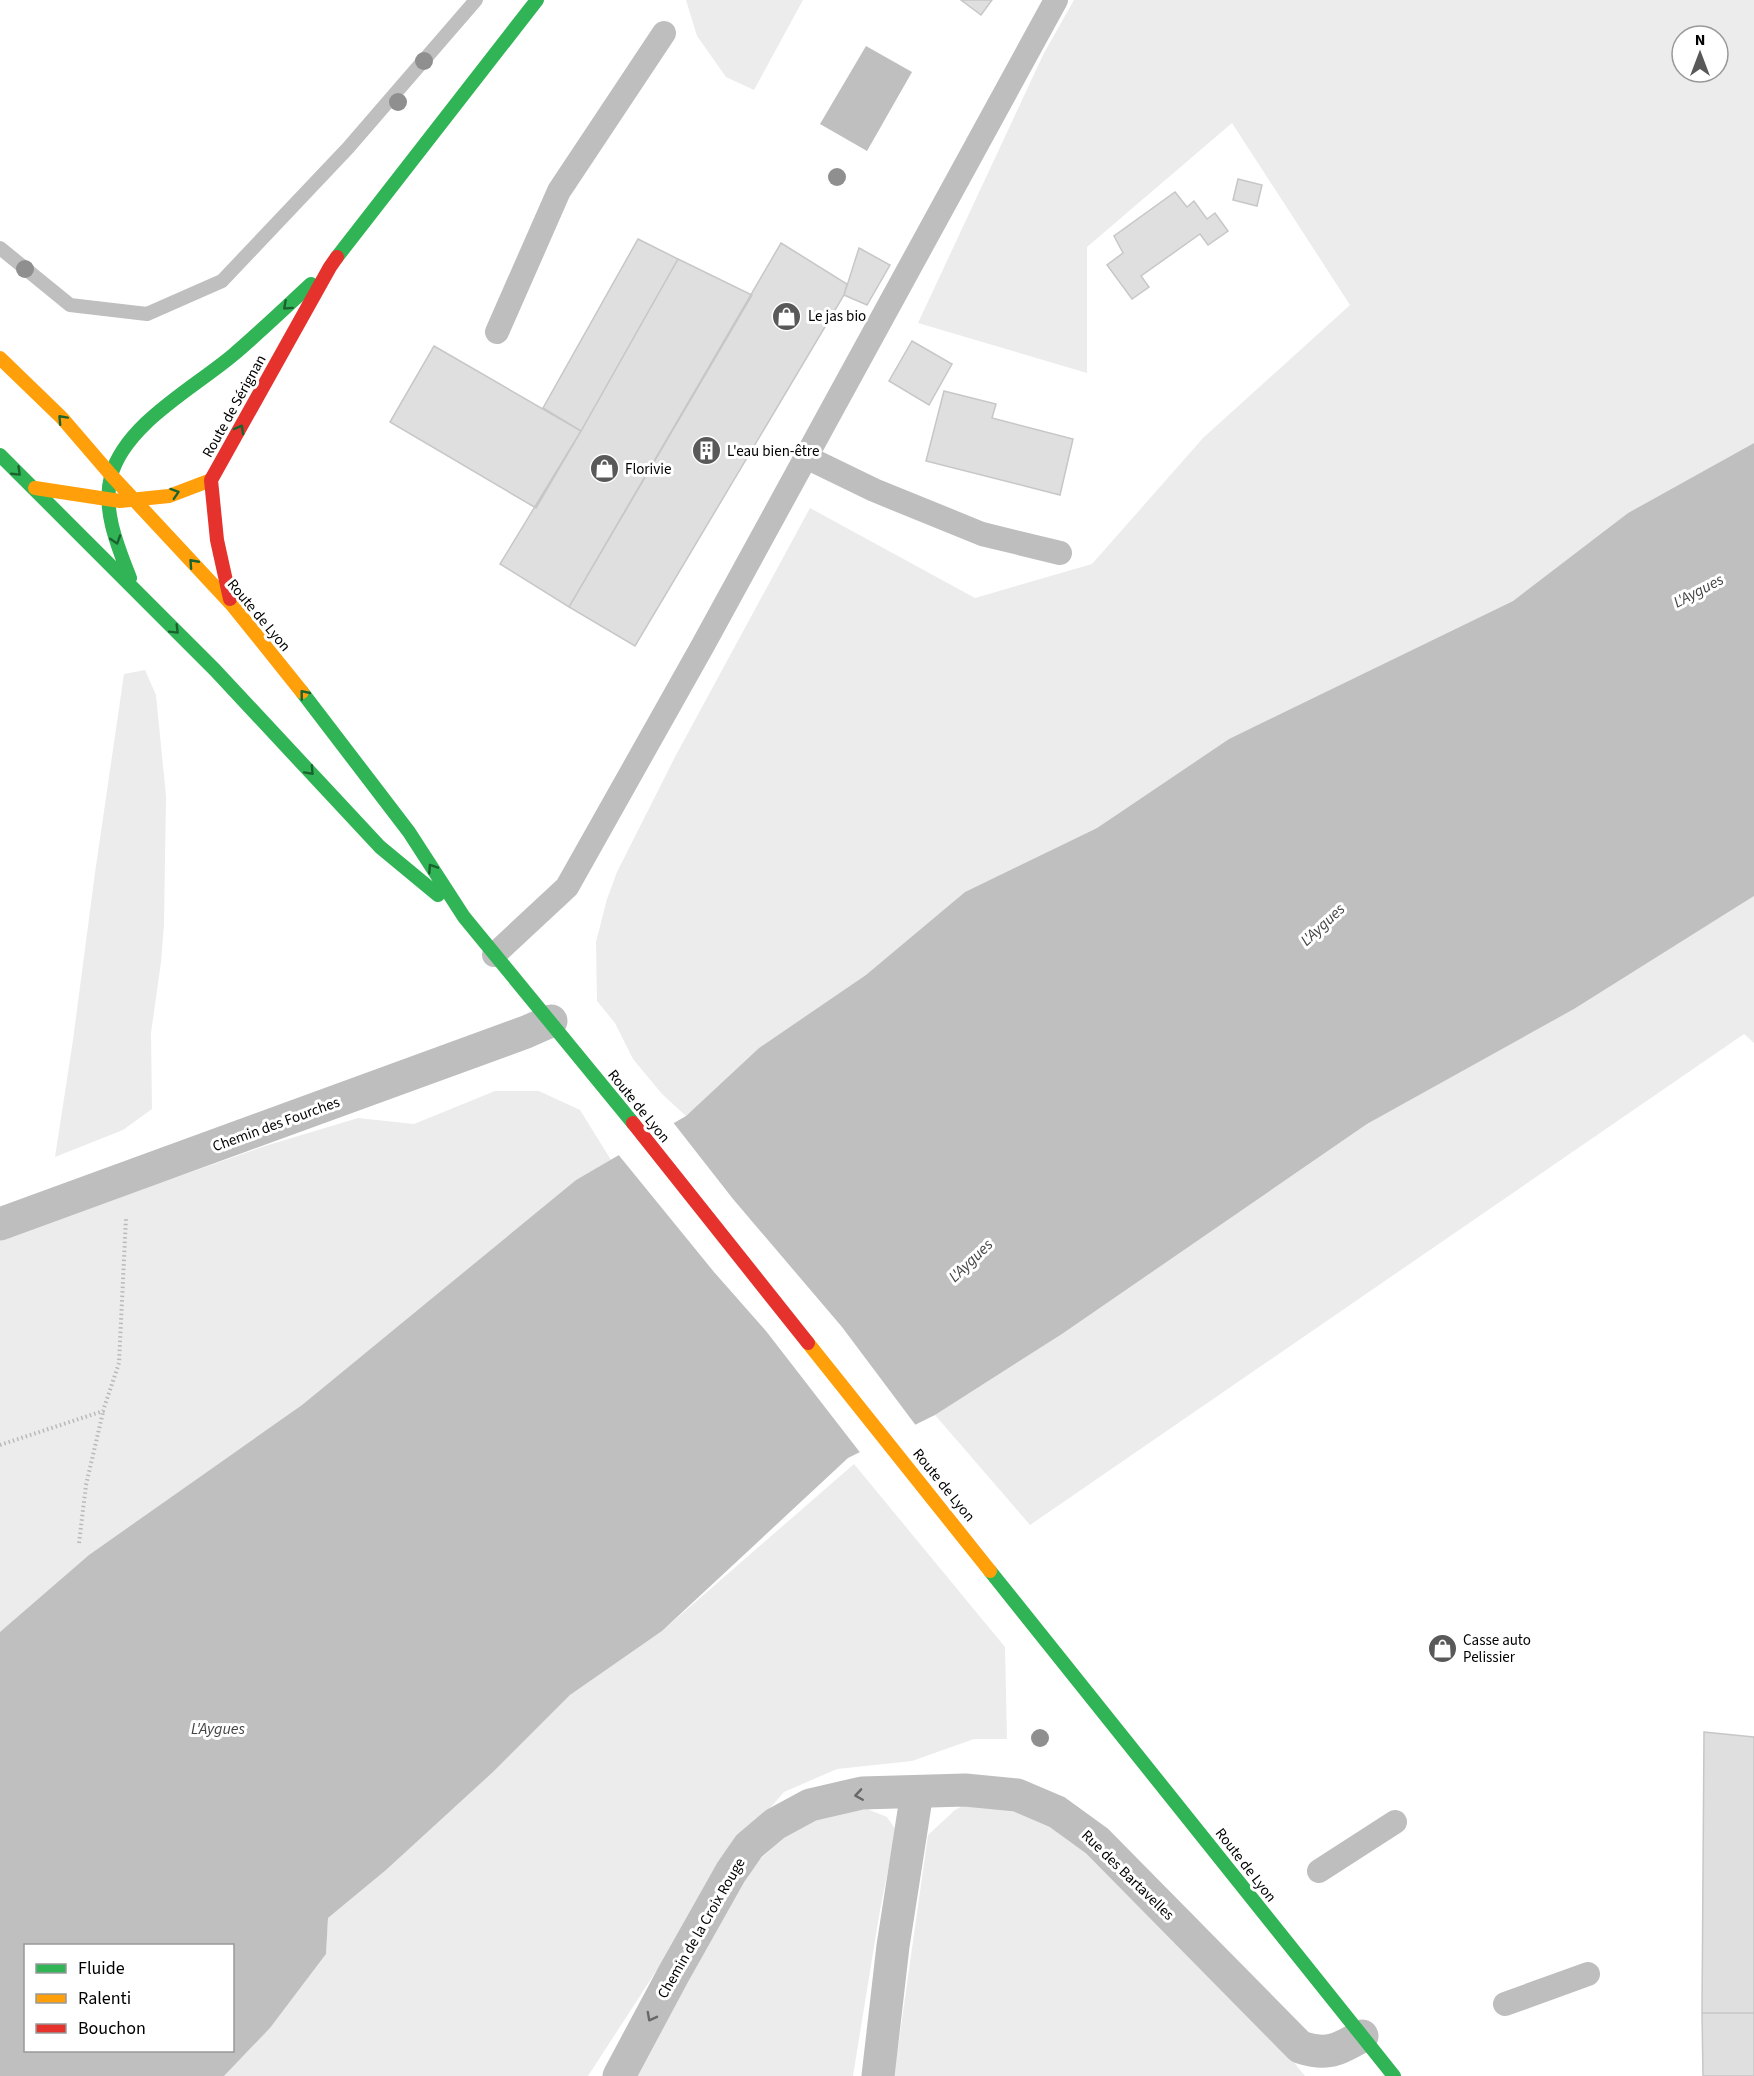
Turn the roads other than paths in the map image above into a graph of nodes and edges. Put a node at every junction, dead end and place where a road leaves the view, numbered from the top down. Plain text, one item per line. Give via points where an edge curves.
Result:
1 (537, 0) edge
2 (1056, 0) edge
3 (664, 33) dead end
4 (330, 267) junction
5 (497, 332) dead end
6 (0, 358) edge
7 (0, 455) edge
8 (806, 457) junction
9 (111, 475) junction
10 (211, 480) junction
11 (35, 488) junction
12 (107, 500) junction
13 (136, 500) junction
14 (1060, 553) dead end
15 (134, 589) junction
16 (232, 606) junction
17 (464, 917) junction
18 (494, 956) junction
19 (551, 1021) junction
20 (0, 1224) edge
21 (917, 1792) junction
22 (1395, 1822) dead end
23 (1318, 1871) dead end
24 (1588, 1974) dead end
25 (1506, 2004) dead end
26 (1362, 2036) junction
27 (619, 2076) edge
28 (878, 2076) edge
29 (1394, 2076) edge

1 - 4 main road, Route de Sérignan
2 - 8 lane
3 - 5 lane via 559,191
4 -> 9 main road, Route de Sérignan via 223,363 155,414 118,456
10 -> 4 main road, Route de Sérignan
9 -> 6 main road, Route de Lyon via 62,418
7 -> 11 main road, Route de Lyon
8 - 14 lane via 982,534
8 - 18 lane via 567,887
9 - 12 main road, Route de Sérignan
9 - 13 main road, Route de Lyon
13 -> 10 main road via 169,496
10 - 16 main road, Route de Sérignan via 218,554
11 - 12 main road
11 - 15 main road, Route de Lyon
12 - 13 main road
12 -> 15 main road via 110,521
16 -> 13 main road, Route de Lyon
15 -> 17 main road, Route de Lyon via 380,847
17 -> 16 main road, Route de Lyon via 402,822
17 - 18 main road, Route de Lyon
18 - 19 main road, Route de Lyon
19 - 20 street, Chemin des Fourches
19 - 26 main road, Route de Lyon
21 - 26 street, Rue des Bartavelles via 1017,1794 1057,1812 1097,1841 1300,2047 1329,2052
21 -> 27 street, Chemin de la Croix Rouge via 862,1793 810,1804 775,1824 749,1846
21 - 28 street
22 - 23 lane
24 - 25 lane
26 - 29 main road, Route de Lyon

